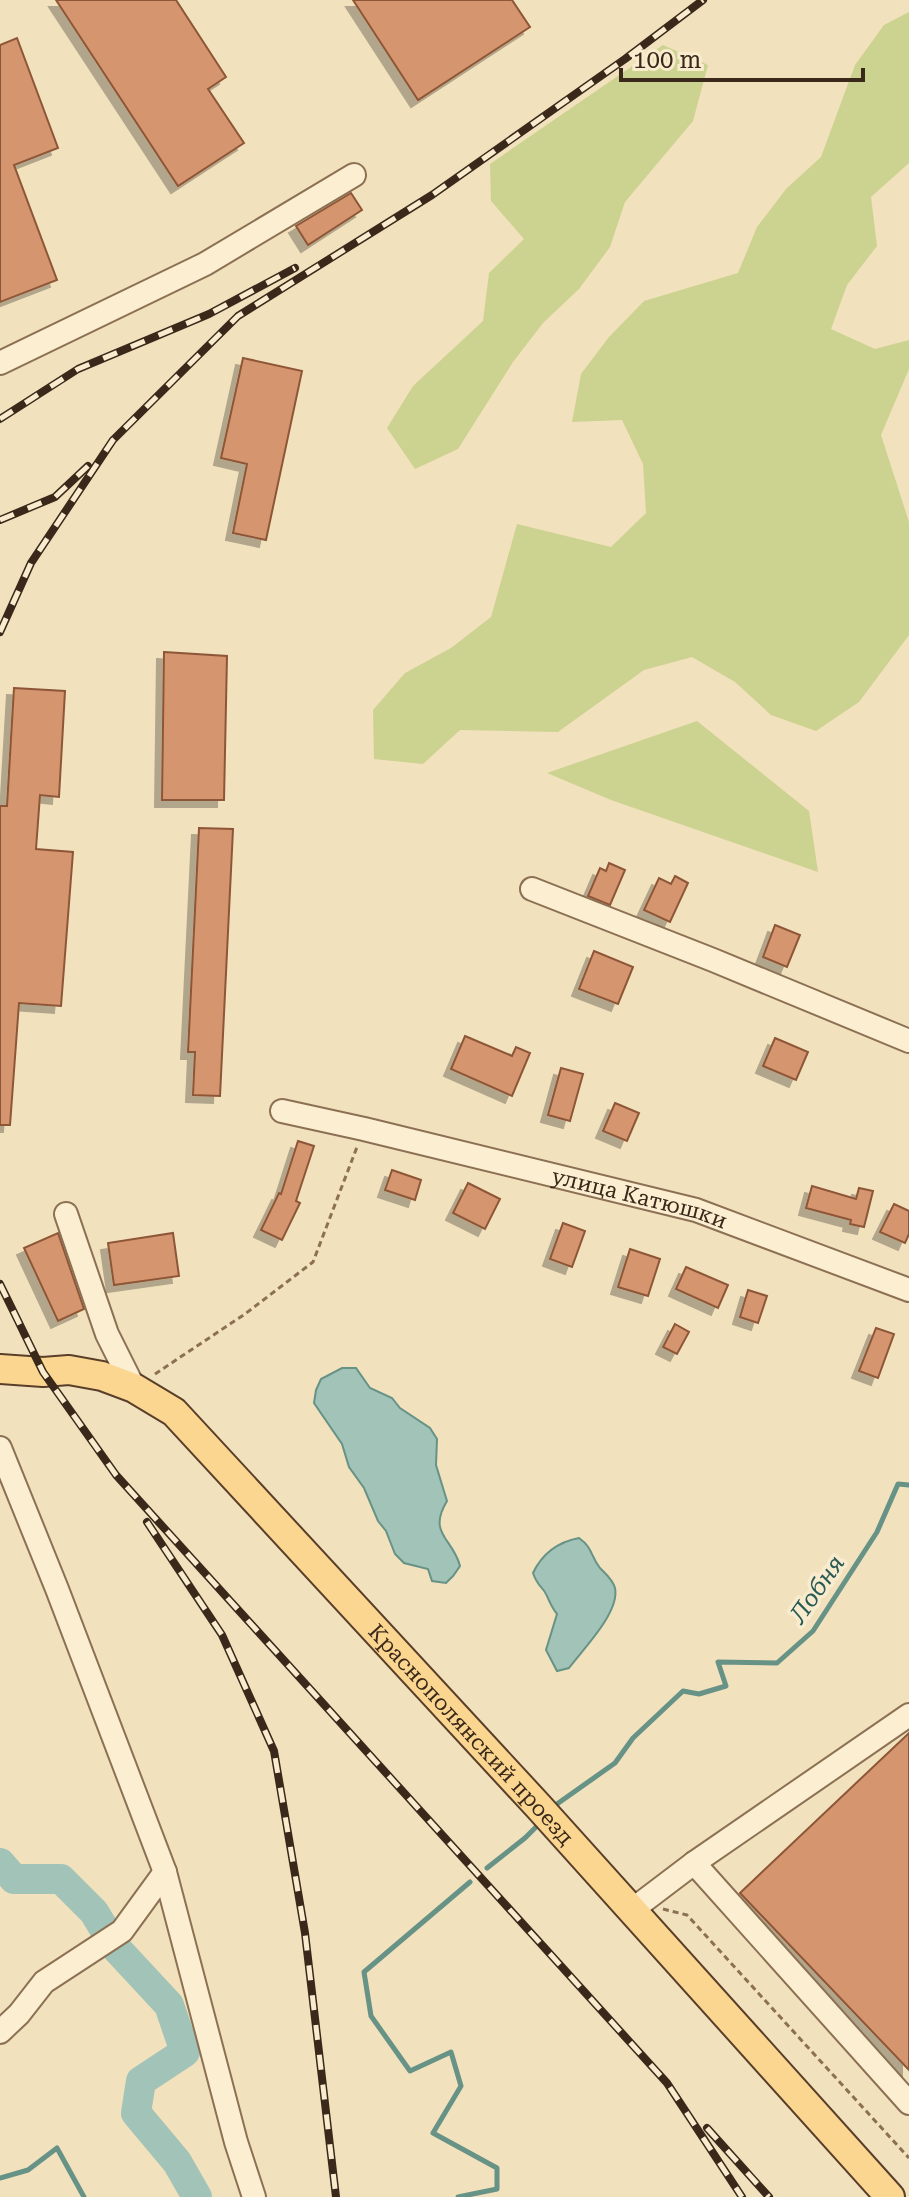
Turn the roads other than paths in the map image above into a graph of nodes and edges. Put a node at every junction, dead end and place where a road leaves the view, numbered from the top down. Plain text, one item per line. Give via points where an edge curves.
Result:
1 (354, 175) dead end
2 (0, 363) edge
3 (532, 889) dead end
4 (909, 1041) edge
5 (282, 1111) dead end
6 (66, 1214) dead end
7 (909, 1290) edge
8 (0, 1369) edge
9 (134, 1388) junction
10 (0, 1448) edge
11 (909, 1715) edge
12 (694, 1863) junction
13 (165, 1872) junction
14 (636, 1907) junction
15 (0, 2032) edge
16 (909, 2103) edge
17 (254, 2197) edge
18 (890, 2197) edge

1 - 2 street via 205,264
3 - 4 street
5 - 7 street, улица Катюшки via 696,1210
6 - 9 street via 107,1334
8 - 9 main road, Краснополянский проезд via 69,1370
9 - 14 main road, Краснополянский проезд via 174,1412
10 - 13 street
11 - 12 street
12 - 14 street
12 - 16 street
13 - 15 street via 122,1931 44,1982
13 - 17 street
14 - 18 main road, Краснополянский проезд

